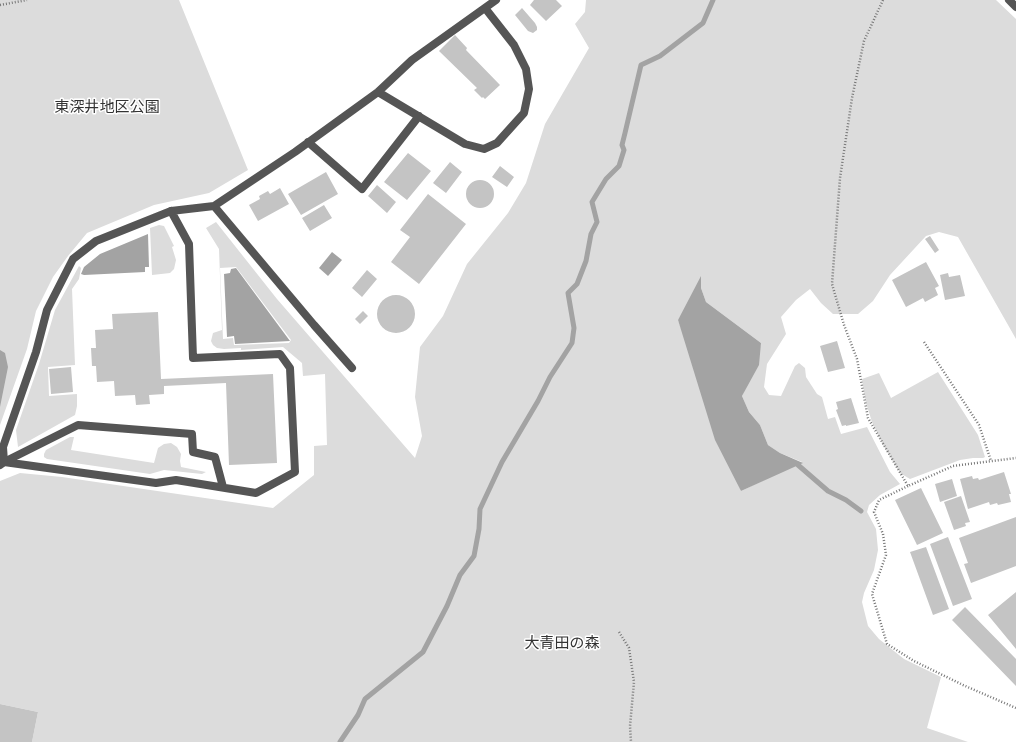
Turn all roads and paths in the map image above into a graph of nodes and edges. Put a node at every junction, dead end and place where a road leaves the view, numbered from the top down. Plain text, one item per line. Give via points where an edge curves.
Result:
1 (27, 0) edge
2 (496, 0) edge
3 (883, 0) edge
4 (1009, 0) edge
5 (0, 5) edge
6 (1016, 7) edge
7 (485, 8) junction
8 (378, 92) junction
9 (419, 116) junction
10 (308, 142) junction
11 (214, 206) junction
12 (171, 211) junction
13 (924, 342) dead end
14 (352, 368) dead end
15 (1016, 458) edge
16 (991, 461) junction
17 (2, 464) edge
18 (908, 486) junction
19 (223, 488) junction
20 (619, 632) dead end
21 (1016, 708) edge
22 (631, 742) edge

1 - 5 path
2 - 7 street
3 - 18 path via 864,41 852,98 840,178 832,284 856,359 868,418
4 - 6 street
7 - 8 street via 412,60
7 - 9 street via 514,44 526,69 529,90 524,113 497,143 484,149 465,144
8 - 9 street
8 - 10 street
9 - 10 street via 362,188
10 - 11 street
11 - 12 street
11 - 14 street
12 - 17 street via 96,241 73,259 47,310 36,352 3,447
12 - 19 street via 189,244 193,358 280,354 290,368 295,472 256,493
13 - 16 path via 979,425
15 - 16 path
16 - 18 path via 952,466
17 - 19 street via 156,483 176,480
17 - 19 street via 78,425 192,434 193,452 215,457
18 - 21 path via 879,500 874,512 886,555 872,594 887,644 928,668
20 - 22 path via 629,648 634,682

